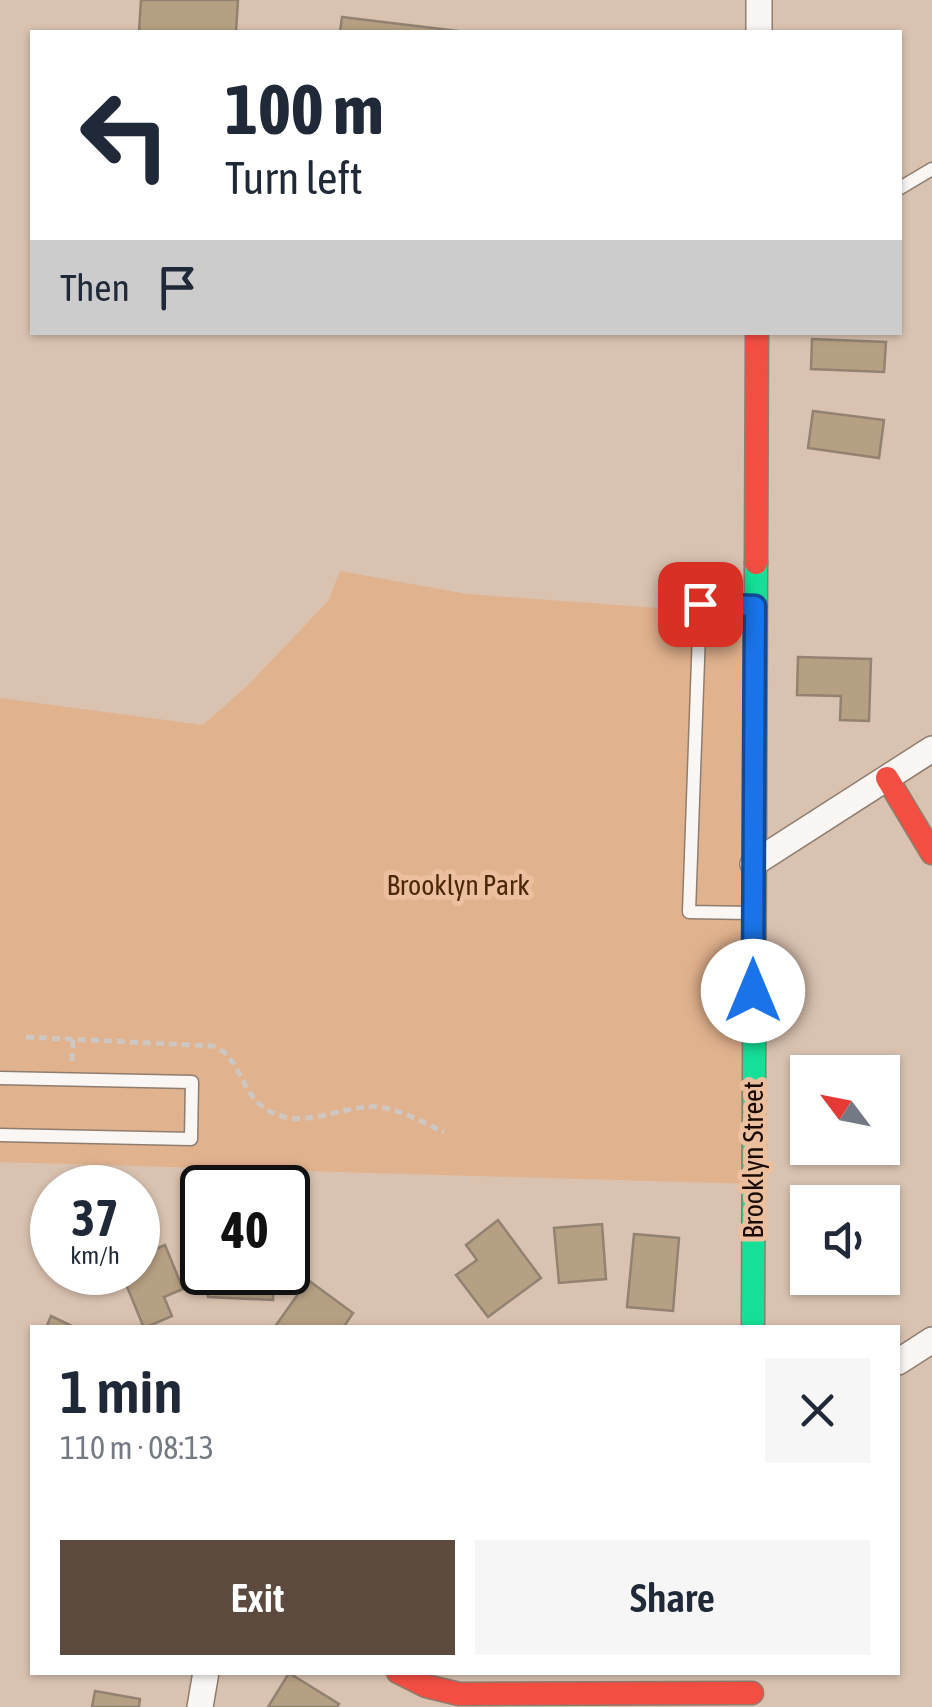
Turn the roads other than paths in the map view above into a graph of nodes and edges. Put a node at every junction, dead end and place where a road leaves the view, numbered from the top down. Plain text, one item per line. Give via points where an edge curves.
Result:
1 (759, 0) edge
2 (759, 30) edge
3 (932, 169) edge
4 (902, 187) edge
5 (757, 335) edge
6 (755, 606) junction
7 (932, 749) edge
8 (887, 778) junction
9 (932, 854) edge
10 (753, 864) junction
11 (753, 914) junction
12 (0, 1078) edge
13 (0, 1135) edge
14 (753, 1325) edge
15 (932, 1340) edge
16 (900, 1361) edge
17 (205, 1675) edge
18 (404, 1675) edge
19 (752, 1691) edge
20 (200, 1707) edge

1 - 2 street
3 - 4 lane
5 - 6 street, Brooklyn Street
6 - 10 street, Brooklyn Street
6 - 11 lane via 700,604 689,912
7 - 8 street
8 - 9 street
8 - 10 street
10 - 11 street, Brooklyn Street
11 - 14 street, Brooklyn Street
12 - 13 lane via 192,1082 191,1139
15 - 16 street
17 - 20 street
18 - 19 street via 459,1694

